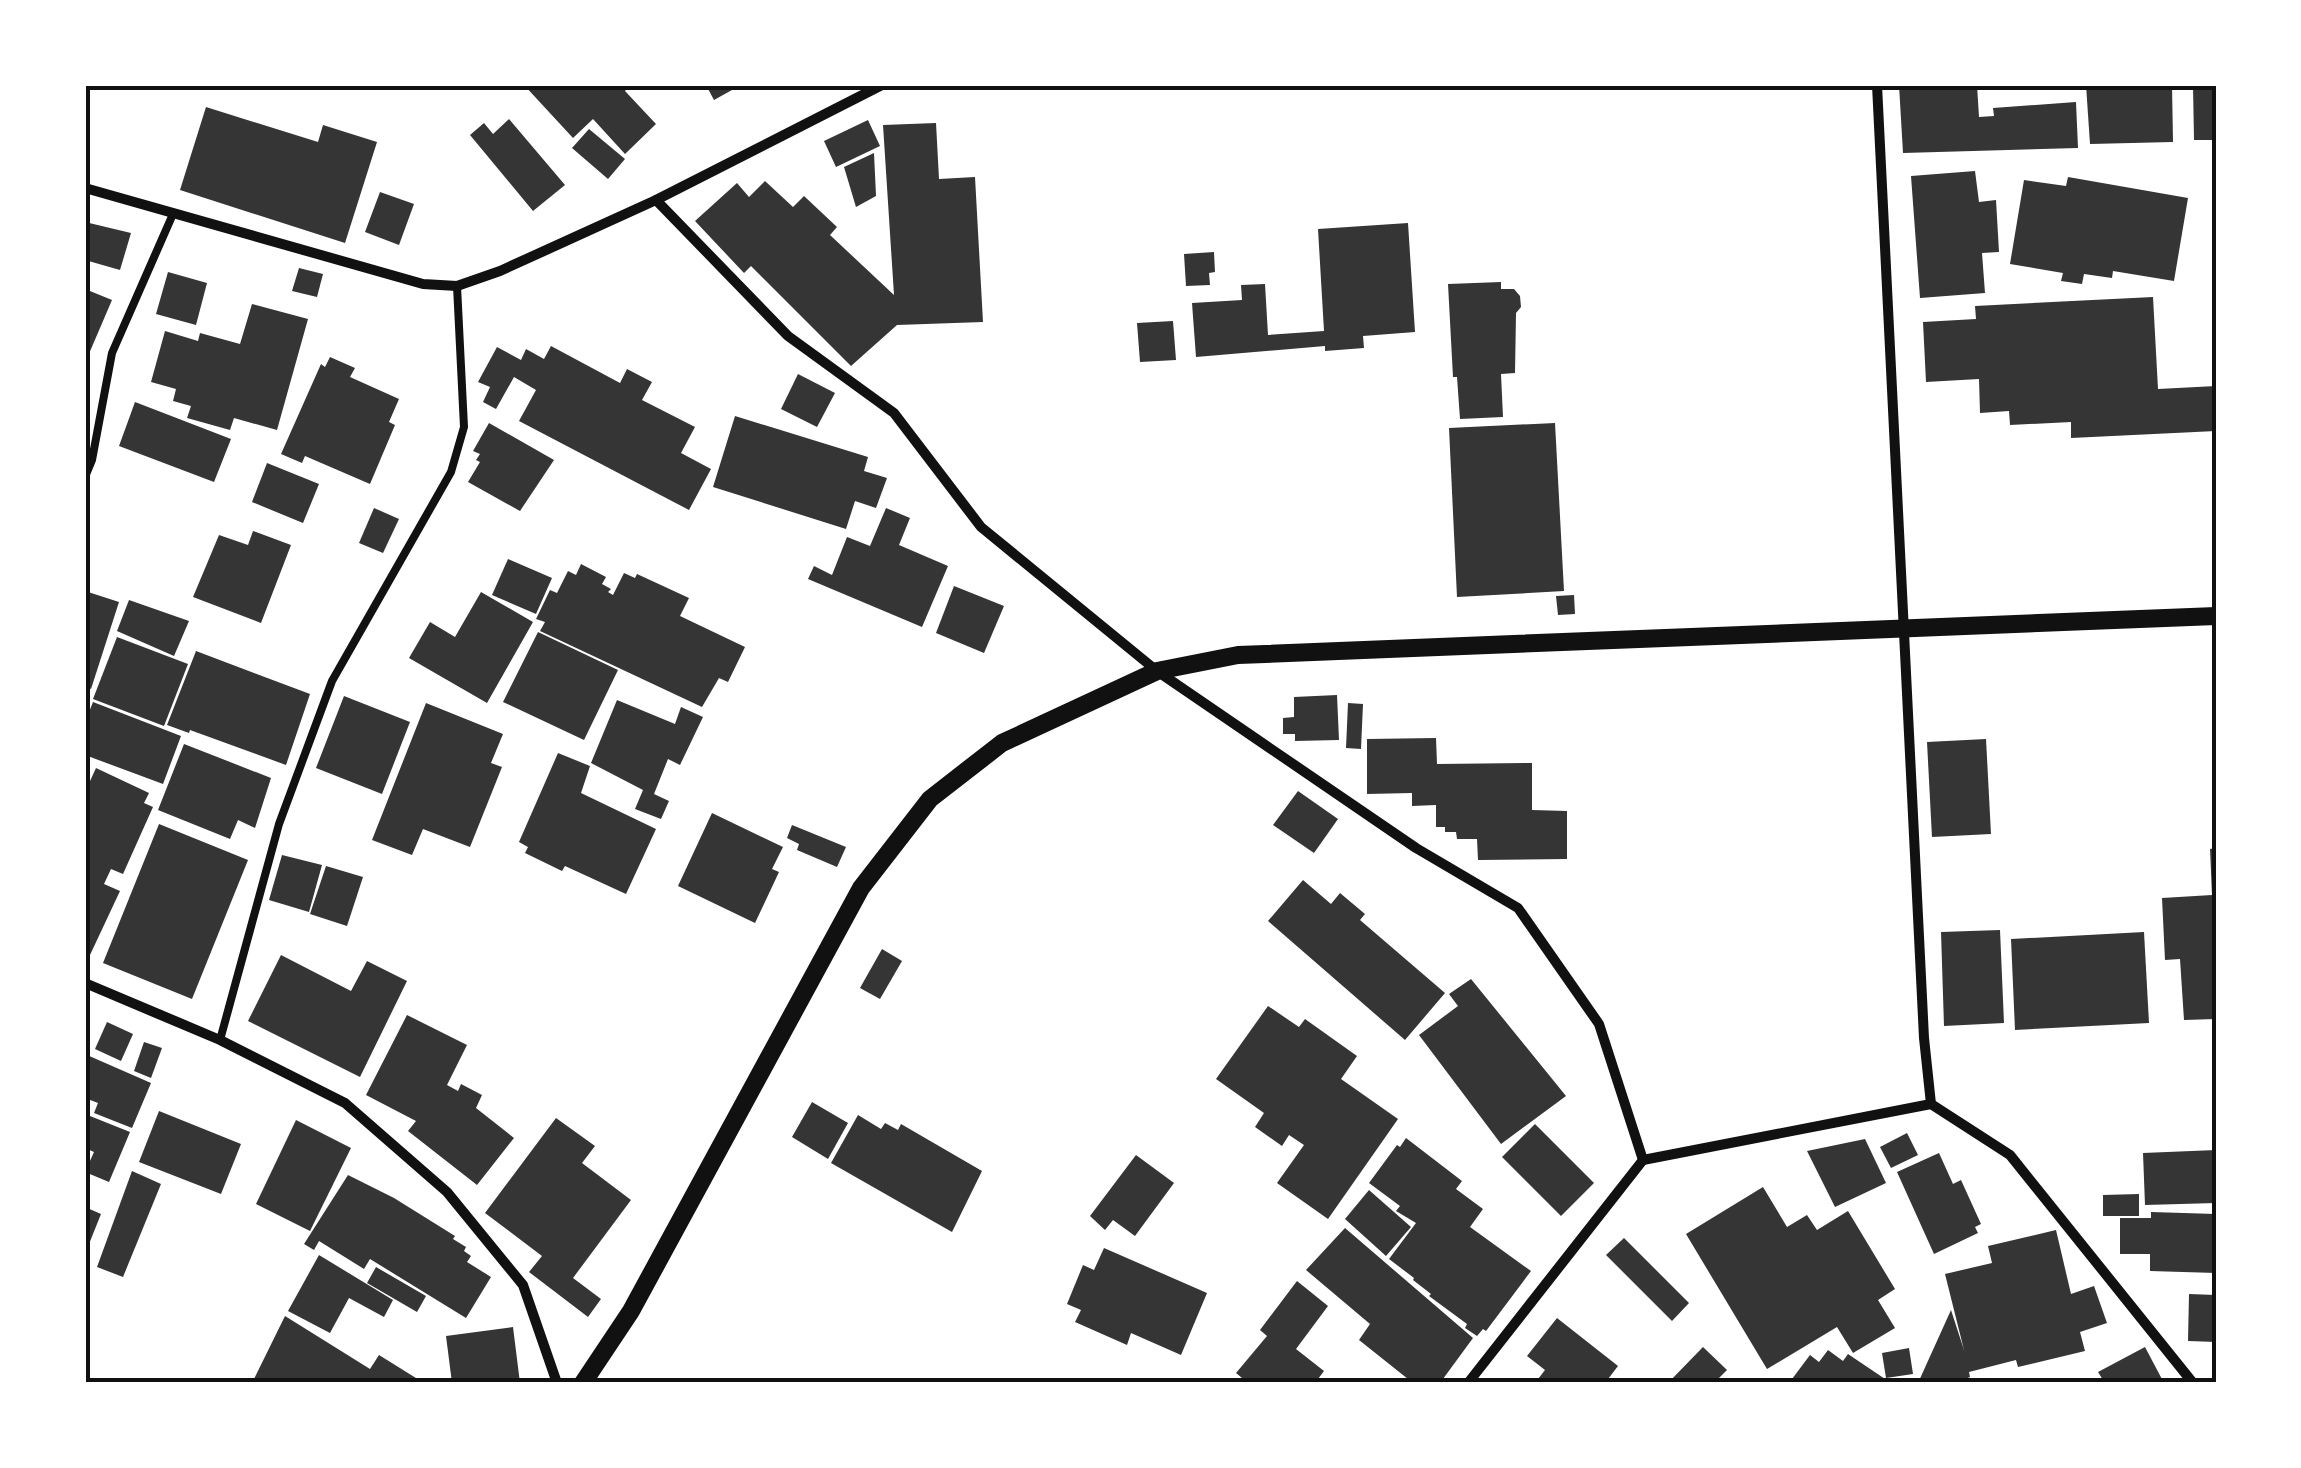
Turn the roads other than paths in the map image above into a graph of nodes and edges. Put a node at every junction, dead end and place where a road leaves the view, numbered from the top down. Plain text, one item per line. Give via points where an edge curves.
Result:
1 (882, 85) edge
2 (1877, 85) edge
3 (85, 188) edge
4 (656, 200) junction
5 (173, 214) junction
6 (457, 286) junction
7 (85, 477) edge
8 (2216, 616) edge
9 (1904, 628) junction
10 (1156, 671) junction
11 (85, 983) edge
12 (220, 1040) junction
13 (1931, 1104) junction
14 (1643, 1160) junction
15 (557, 1383) edge
16 (582, 1383) edge
17 (1468, 1383) edge
18 (2193, 1383) edge

1 - 4 street
2 - 9 street
3 - 5 street
4 - 6 street
4 - 10 street via 788,336 894,413 981,527
5 - 6 street via 424,284
5 - 7 lane via 112,354
6 - 12 lane via 464,428 451,472 332,681 279,824
8 - 9 street
9 - 10 street via 1238,656
9 - 13 street
10 - 14 street via 1416,848 1518,908 1598,1024
10 - 16 street via 1002,743 930,799 862,888 631,1312
11 - 12 street
12 - 15 street via 346,1103 448,1192 523,1285
13 - 14 street
13 - 18 street via 2010,1155
14 - 17 street

